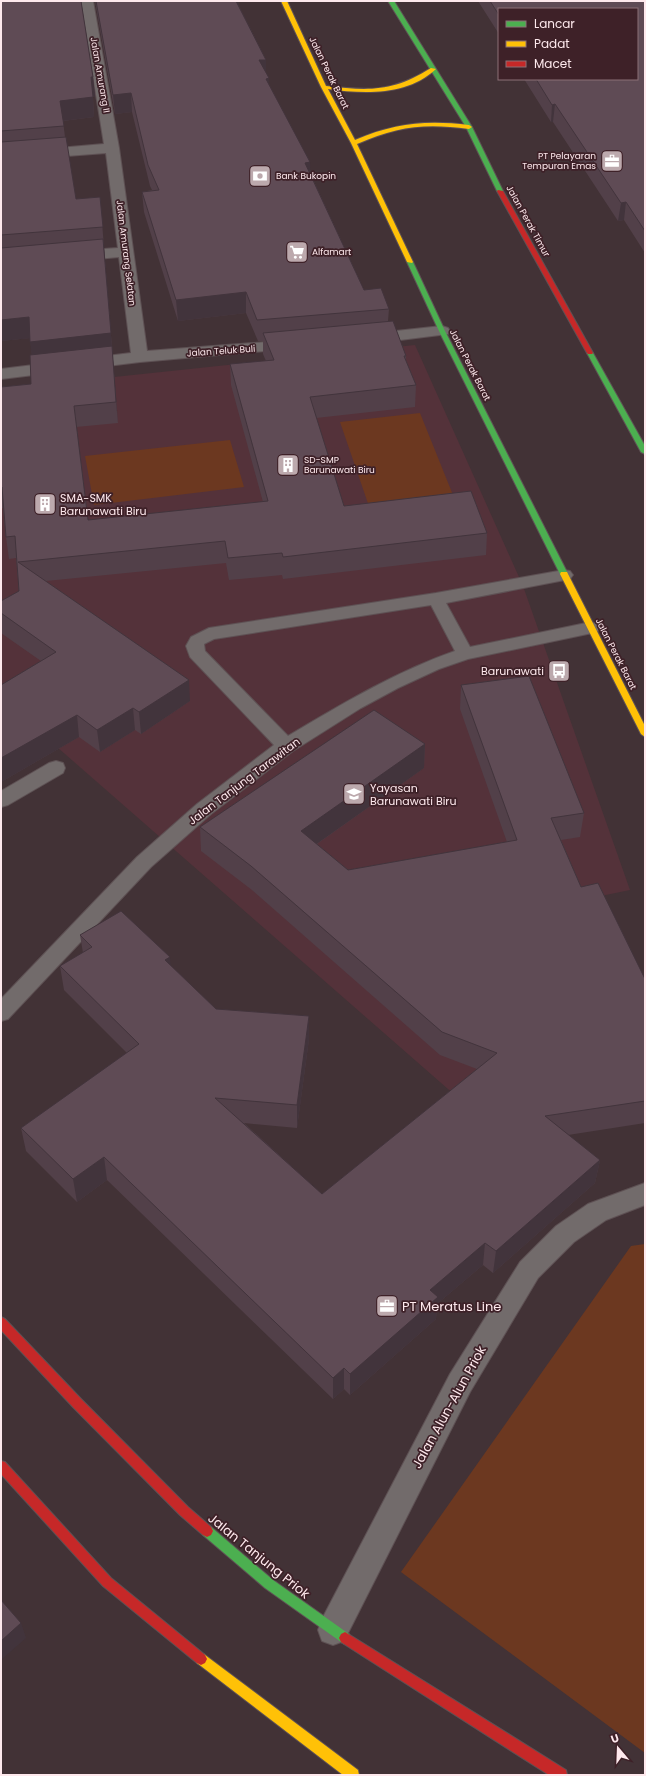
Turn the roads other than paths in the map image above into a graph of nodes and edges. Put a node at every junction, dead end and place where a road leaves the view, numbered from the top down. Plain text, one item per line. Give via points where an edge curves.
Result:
1 (87, 1) edge
2 (284, 1) edge
3 (391, 1) edge
4 (433, 69) junction
5 (324, 87) junction
6 (469, 127) junction
7 (354, 143) junction
8 (112, 148) junction
9 (1, 157) edge
10 (125, 252) junction
11 (63, 257) edge
12 (442, 331) junction
13 (355, 340) edge
14 (308, 344) edge
15 (140, 357) junction
16 (1, 374) edge
17 (645, 452) edge
18 (564, 575) junction
19 (436, 599) junction
20 (591, 628) junction
21 (465, 654) junction
22 (645, 734) edge
23 (286, 746) junction
24 (56, 768) dead end
25 (1, 800) edge
26 (1, 1013) edge
27 (645, 1194) edge
28 (1, 1322) edge
29 (1, 1466) edge
30 (333, 1630) junction
31 (353, 1775) edge
32 (561, 1775) edge

1 - 8 street, Jalan Amurang II
2 - 5 main road, Jalan Perak Barat
3 - 4 main road, Jalan Perak Timur
4 - 5 main road via 412,83 378,90 358,91
4 - 6 main road, Jalan Perak Timur
5 - 7 main road, Jalan Perak Barat
6 - 7 main road via 426,122 407,123 388,127
6 - 17 main road, Jalan Perak Timur via 506,202
7 - 12 main road, Jalan Perak Barat
8 - 9 street
8 - 10 street, Jalan Amurang Selatan
10 - 11 street
10 - 15 street, Jalan Amurang Selatan
12 - 13 street
12 - 18 main road, Jalan Perak Barat
14 - 15 street, Jalan Teluk Buli
15 - 16 street, Jalan Teluk Buli
18 - 19 lane
18 - 20 main road, Jalan Perak Barat
19 - 21 lane
19 - 23 lane via 209,634 197,641 196,653
20 - 21 lane, Jalan Tanjung Tarawitan
20 - 22 main road, Jalan Perak Barat
21 - 23 lane, Jalan Tanjung Tarawitan via 392,684
23 - 26 lane, Jalan Tanjung Tarawitan via 204,809 144,862
24 - 25 lane
27 - 30 street, Jalan Alun-Alun Priok via 596,1212 565,1234 529,1270 460,1382
28 - 30 main road, Jalan Tanjung Priok via 184,1511 269,1584
29 - 31 main road via 107,1582 176,1640
30 - 32 main road, Jalan Tanjung Priok

